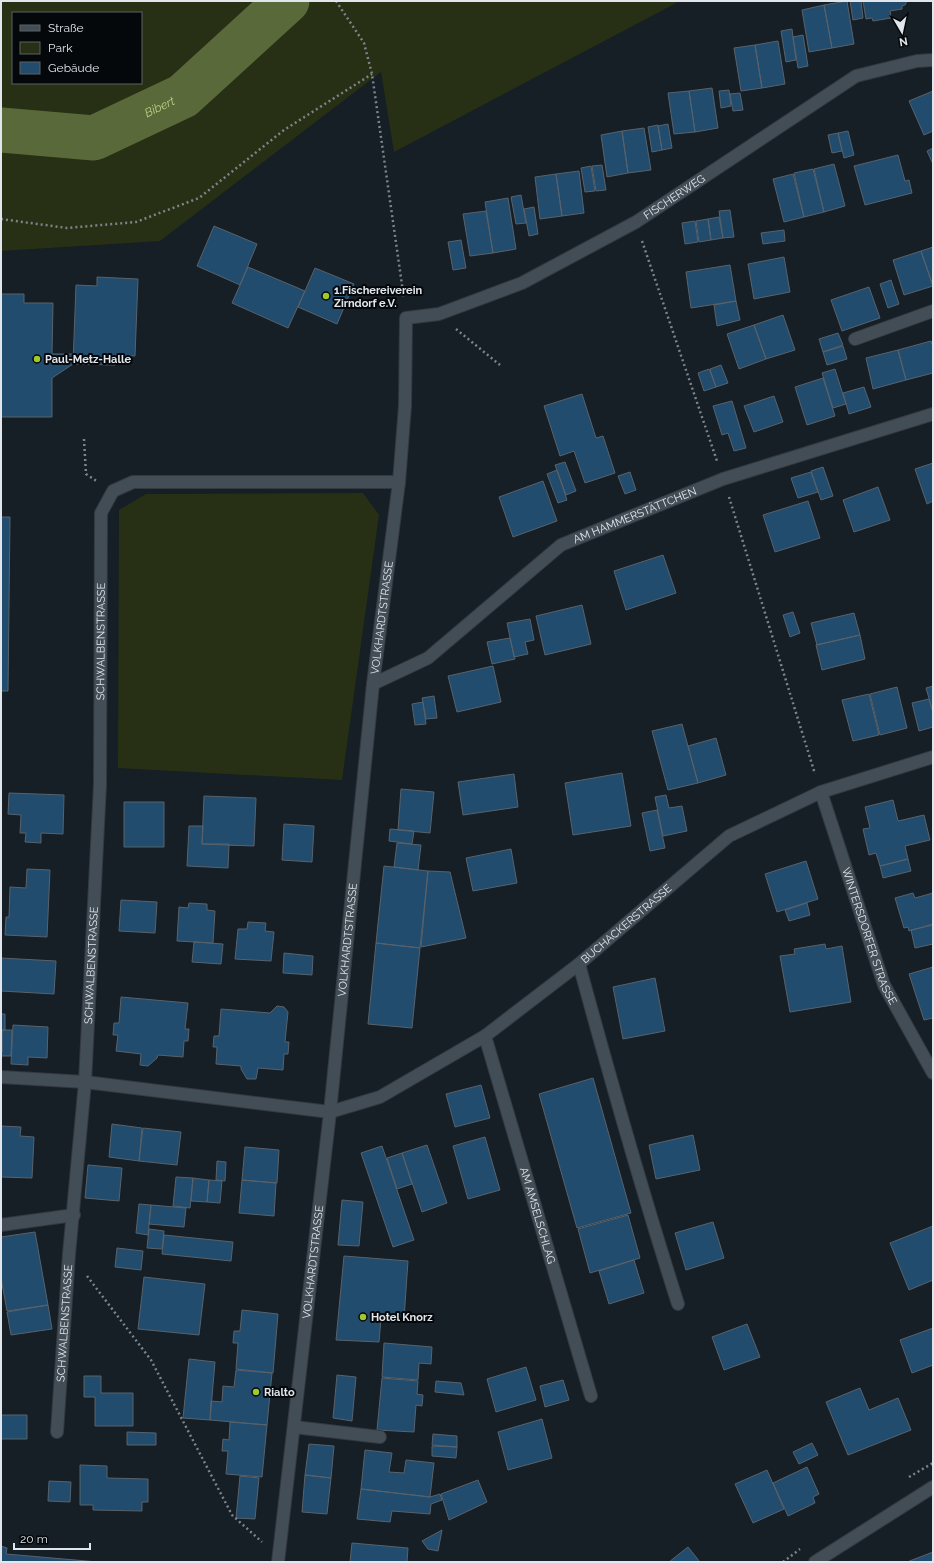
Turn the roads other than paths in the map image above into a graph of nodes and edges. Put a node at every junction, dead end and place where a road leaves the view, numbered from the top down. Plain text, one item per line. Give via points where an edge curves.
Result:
1 (933, 60) edge
2 (933, 311) edge
3 (406, 318) joint
4 (855, 338) dead end
5 (933, 414) edge
6 (399, 482) junction
7 (373, 684) junction
8 (933, 757) edge
9 (821, 792) junction
10 (580, 964) junction
11 (485, 1036) junction
12 (933, 1073) edge
13 (1, 1078) edge
14 (85, 1082) junction
15 (330, 1112) junction
16 (74, 1215) junction
17 (1, 1225) edge
18 (678, 1304) dead end
19 (591, 1396) dead end
20 (294, 1427) junction
21 (57, 1432) dead end
22 (380, 1437) dead end
23 (933, 1487) edge
24 (278, 1560) edge
25 (815, 1562) edge

1 - 3 street, FISCHERWEG via 917,61 856,76 636,222 522,283 438,314
2 - 4 street
3 - 6 street, VOLKHARDTSTRASSE via 405,406
5 - 7 street, AM HAMMERSTÄTTCHEN via 723,479 561,545 428,658
6 - 7 street, VOLKHARDTSTRASSE
6 - 14 street, SCHWALBENSTRASSE via 134,482 113,492 101,513 100,785
7 - 15 street, VOLKHARDTSTRASSE
8 - 9 street, BUCHACKERSTRASSE
9 - 10 street, BUCHACKERSTRASSE via 729,836
9 - 12 street, WINTERSDORFER STRASSE via 884,985
10 - 11 street, BUCHACKERSTRASSE
10 - 18 street via 615,1096
11 - 15 street, BUCHACKERSTRASSE via 380,1097
11 - 19 street, AM AMSELSCHLAG
13 - 14 street
14 - 15 street
14 - 16 street, SCHWALBENSTRASSE
15 - 20 street, VOLKHARDTSTRASSE
16 - 17 street
16 - 21 street, SCHWALBENSTRASSE
20 - 22 street
20 - 24 street, VOLKHARDTSTRASSE
23 - 25 street

